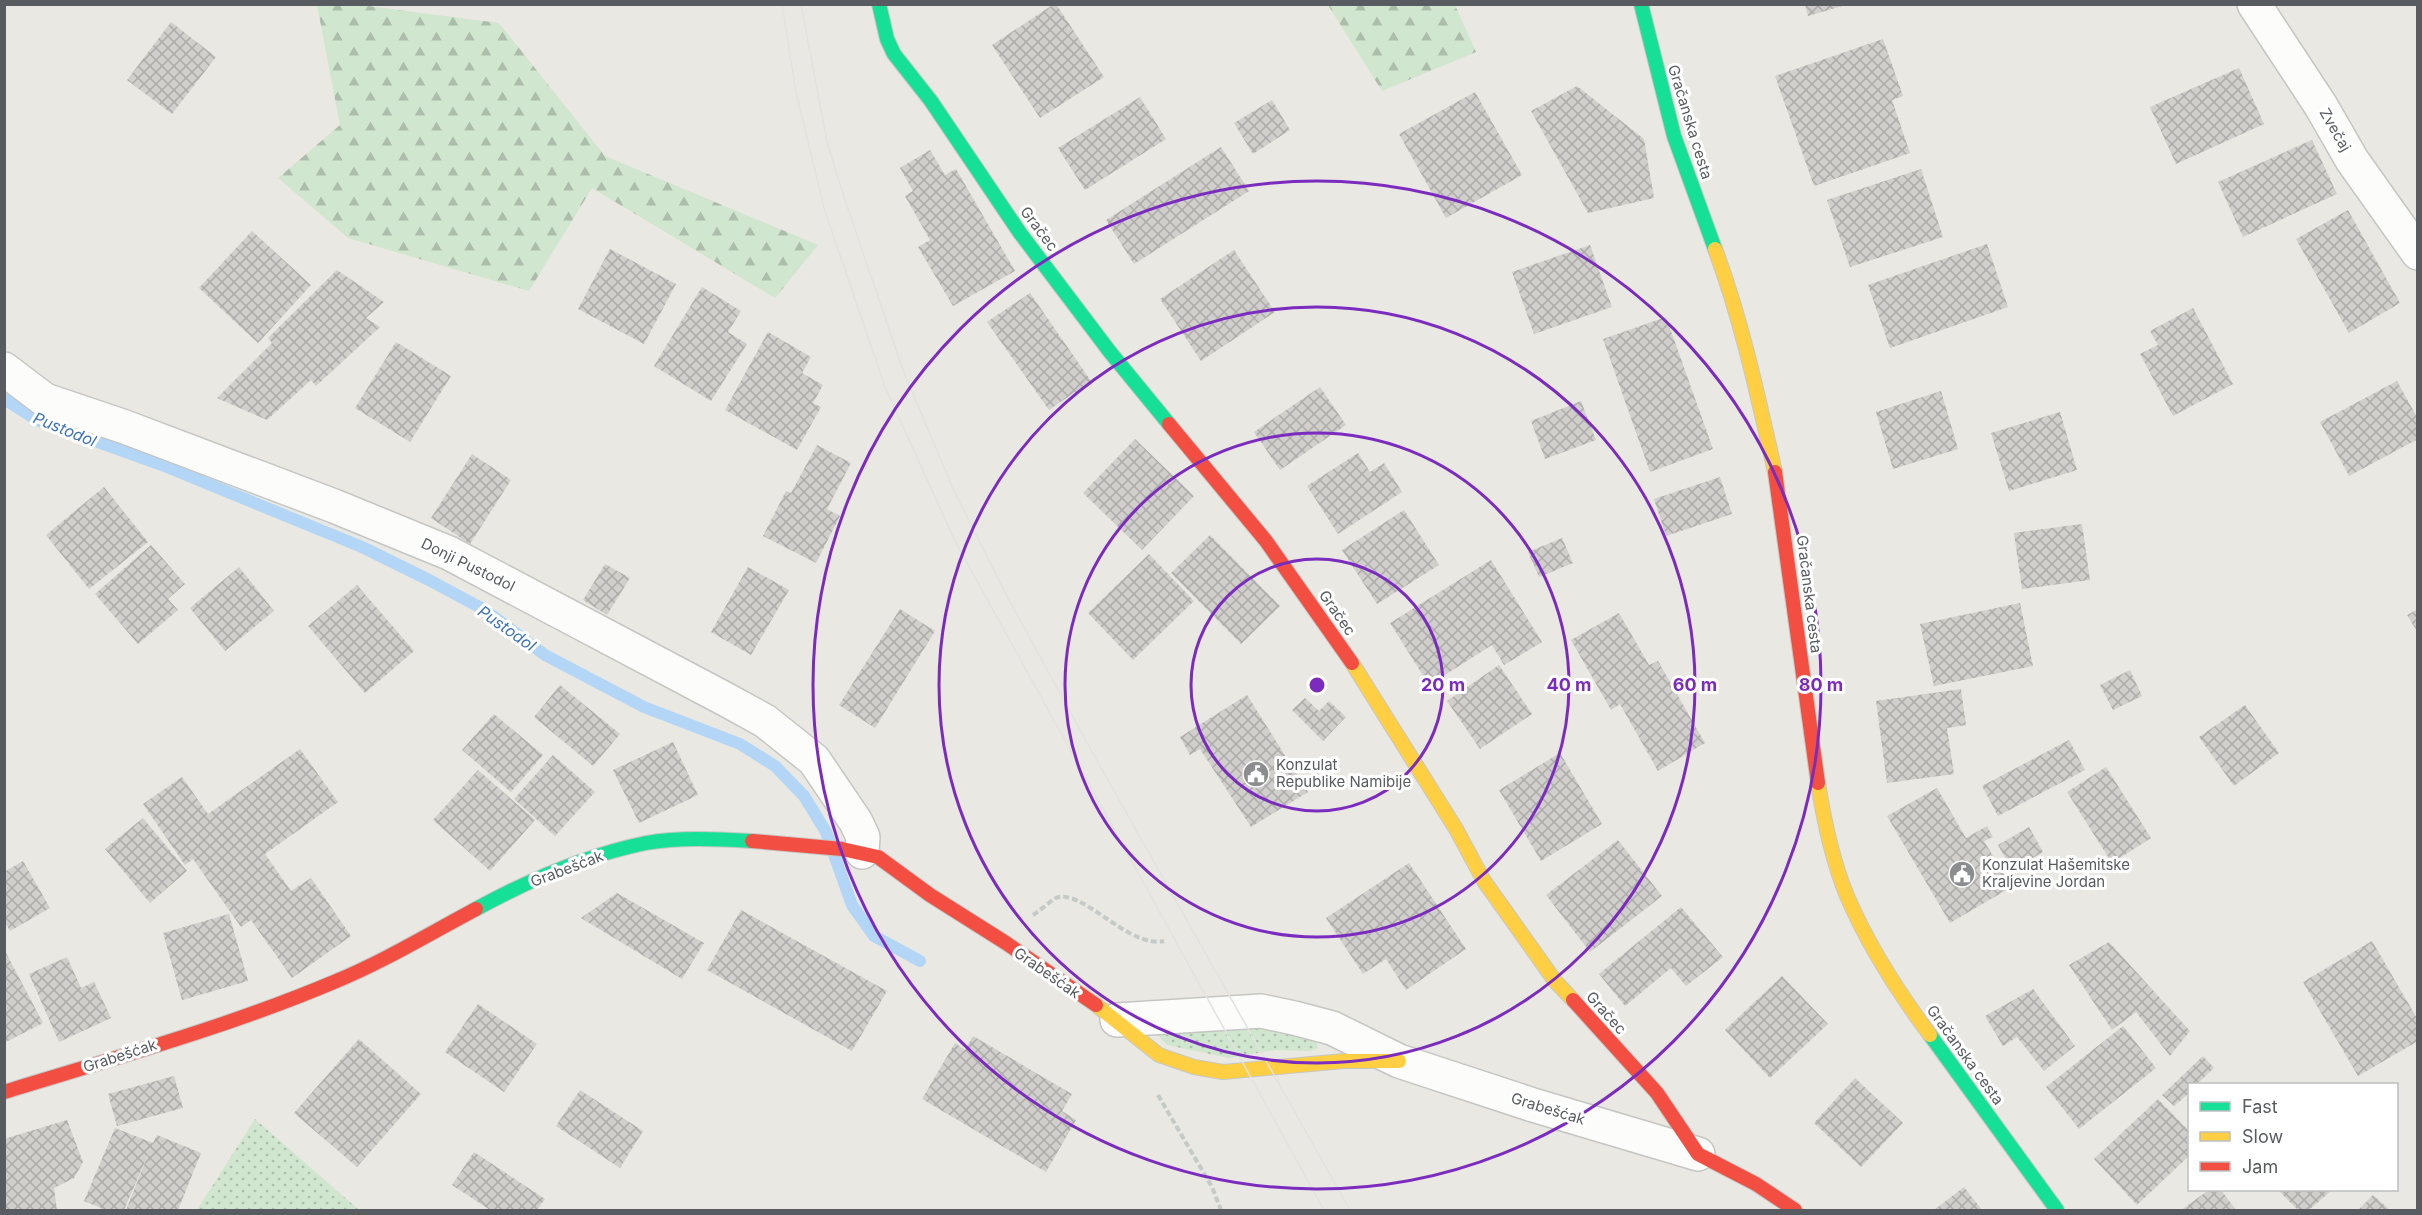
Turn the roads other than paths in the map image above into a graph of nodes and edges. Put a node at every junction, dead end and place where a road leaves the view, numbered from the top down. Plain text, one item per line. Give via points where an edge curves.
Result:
1 (879, 4) edge
2 (1641, 4) edge
3 (2254, 4) edge
4 (2418, 253) edge
5 (4, 369) edge
6 (852, 851) junction
7 (1129, 1031) junction
8 (1399, 1061) junction
9 (4, 1092) edge
10 (1698, 1154) junction
11 (1795, 1210) edge
12 (2057, 1210) edge

1 - 10 street, Gračec via 894,54 931,101 1020,233 1117,360 1266,541 1357,670 1520,935 1554,981 1657,1093
2 - 12 street, Gračanska cesta via 1674,136 1726,277 1767,428 1778,484 1815,773 1846,893 1910,1008
3 - 4 street, Zvečaj via 2321,105 2352,160
5 - 6 street, Donji Pustodol via 45,400 334,506 449,553 765,721 814,760 856,822 863,837
6 - 7 street, Grabešćak via 890,864
6 - 9 street, Grabešćak via 696,840 648,843 602,855 507,892 335,982 219,1026
7 - 8 street, Grabešćak via 1262,1011 1332,1028
7 - 8 street, Grabešćak via 1159,1055 1222,1072 1344,1061
8 - 10 street, Grabešćak
10 - 11 street, Gračec

